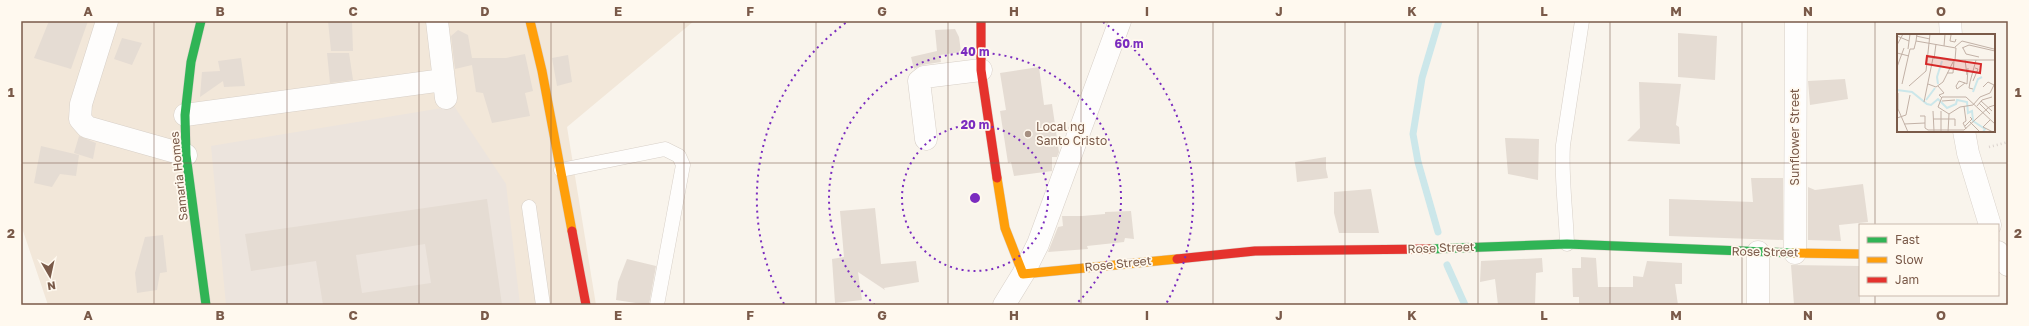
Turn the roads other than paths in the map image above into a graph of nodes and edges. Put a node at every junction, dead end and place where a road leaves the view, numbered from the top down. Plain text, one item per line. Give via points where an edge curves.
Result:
1 (107, 21) edge
2 (201, 21) edge
3 (437, 21) edge
4 (530, 21) edge
5 (981, 21) edge
6 (1120, 21) edge
7 (1582, 21) edge
8 (1796, 21) edge
9 (1950, 21) edge
10 (1951, 34) edge
11 (981, 70) junction
12 (185, 115) junction
13 (1964, 132) edge
14 (926, 140) dead end
15 (186, 155) junction
16 (561, 170) junction
17 (529, 207) dead end
18 (1990, 224) edge
19 (1568, 244) junction
20 (1758, 252) junction
21 (1794, 253) junction
22 (1859, 254) edge
23 (1023, 274) junction
24 (206, 305) edge
25 (543, 305) edge
26 (586, 305) edge
27 (657, 305) edge
28 (1004, 305) edge
29 (1758, 305) edge

1 - 15 street via 81,104 80,119 87,127
2 - 12 street, Samaria Homes via 191,62
3 - 12 street via 444,89
4 - 16 street
5 - 11 street
6 - 23 street via 1038,244
7 - 19 lane via 1563,145
8 - 21 street, Sunflower Street
9 - 10 street
11 - 14 street via 924,77 919,81
11 - 23 street via 1005,228
12 - 15 street, Samaria Homes
13 - 18 street
15 - 24 street, Samaria Homes
16 - 26 street
16 - 27 lane via 665,149 680,156 683,165
17 - 25 lane
19 - 20 street, Rose Street
19 - 23 street, Rose Street via 1377,251 1255,251
20 - 21 street, Rose Street
20 - 29 street
21 - 22 street, Rose Street
23 - 28 street

